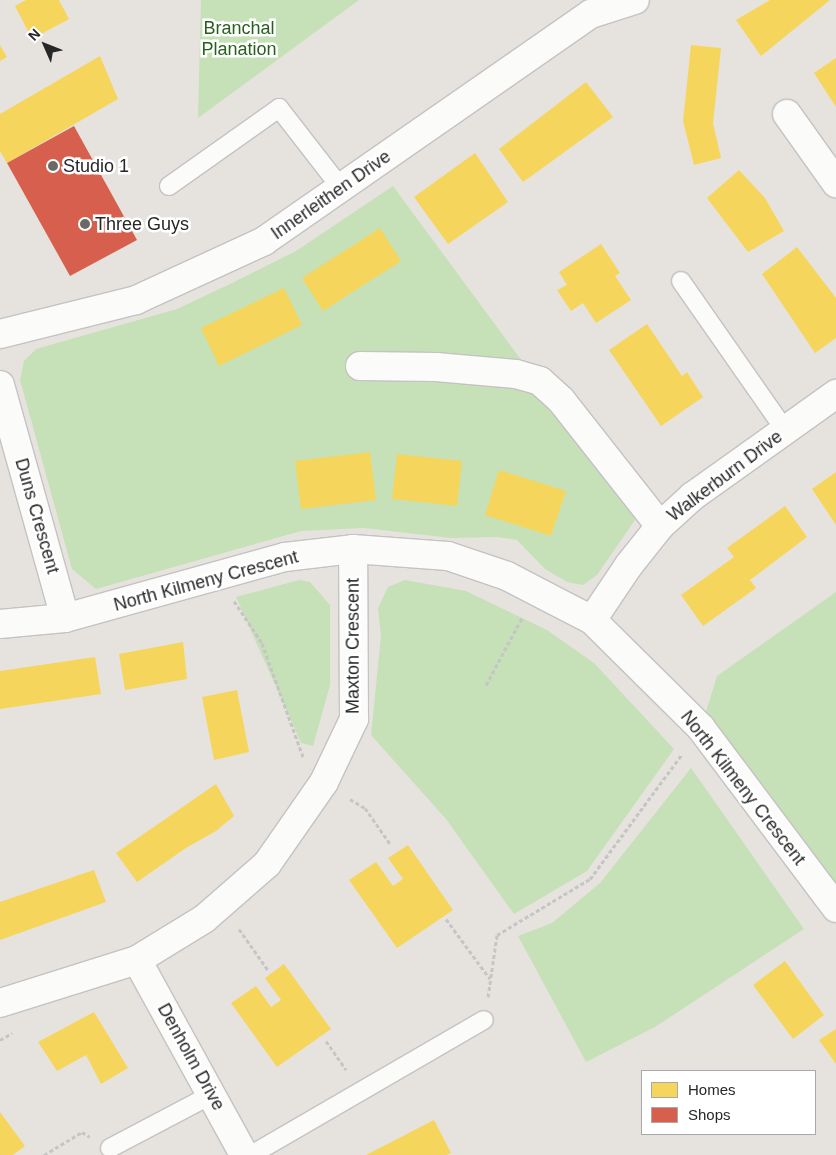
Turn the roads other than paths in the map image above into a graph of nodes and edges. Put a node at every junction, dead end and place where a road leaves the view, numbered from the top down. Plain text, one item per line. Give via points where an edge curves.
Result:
1 (635, 0) edge
2 (787, 114) dead end
3 (836, 183) edge
4 (169, 186) dead end
5 (341, 188) junction
6 (681, 282) dead end
7 (0, 334) edge
8 (360, 366) dead end
9 (0, 385) edge
10 (836, 394) edge
11 (785, 430) junction
12 (660, 526) junction
13 (353, 549) junction
14 (65, 618) junction
15 (592, 620) junction
16 (0, 624) edge
17 (836, 908) edge
18 (137, 960) junction
19 (0, 1003) edge
20 (484, 1020) road end
21 (211, 1095) junction
22 (110, 1148) road end
23 (244, 1155) edge
24 (251, 1155) edge

1 - 5 street, Innerleithen Drive via 591,14
2 - 3 street
4 - 5 lane via 279,108
5 - 7 street, Innerleithen Drive via 264,241 136,300
6 - 11 lane
8 - 12 street via 436,367 516,374 540,381 561,400
9 - 14 street, Duns Crescent
10 - 11 street, Walkerburn Drive
11 - 12 street, Walkerburn Drive via 693,496
12 - 15 street, Walkerburn Drive
13 - 14 street, North Kilmeny Crescent via 285,557
13 - 15 street, North Kilmeny Crescent via 448,556 507,576
13 - 18 street, Maxton Crescent via 354,719 322,785 267,864 204,919
14 - 16 street, North Kilmeny Crescent
15 - 17 street, North Kilmeny Crescent via 701,728
18 - 19 street, Maxton Crescent
18 - 21 street, Denholm Drive
20 - 24 lane
21 - 22 lane
21 - 23 street, Denholm Drive

